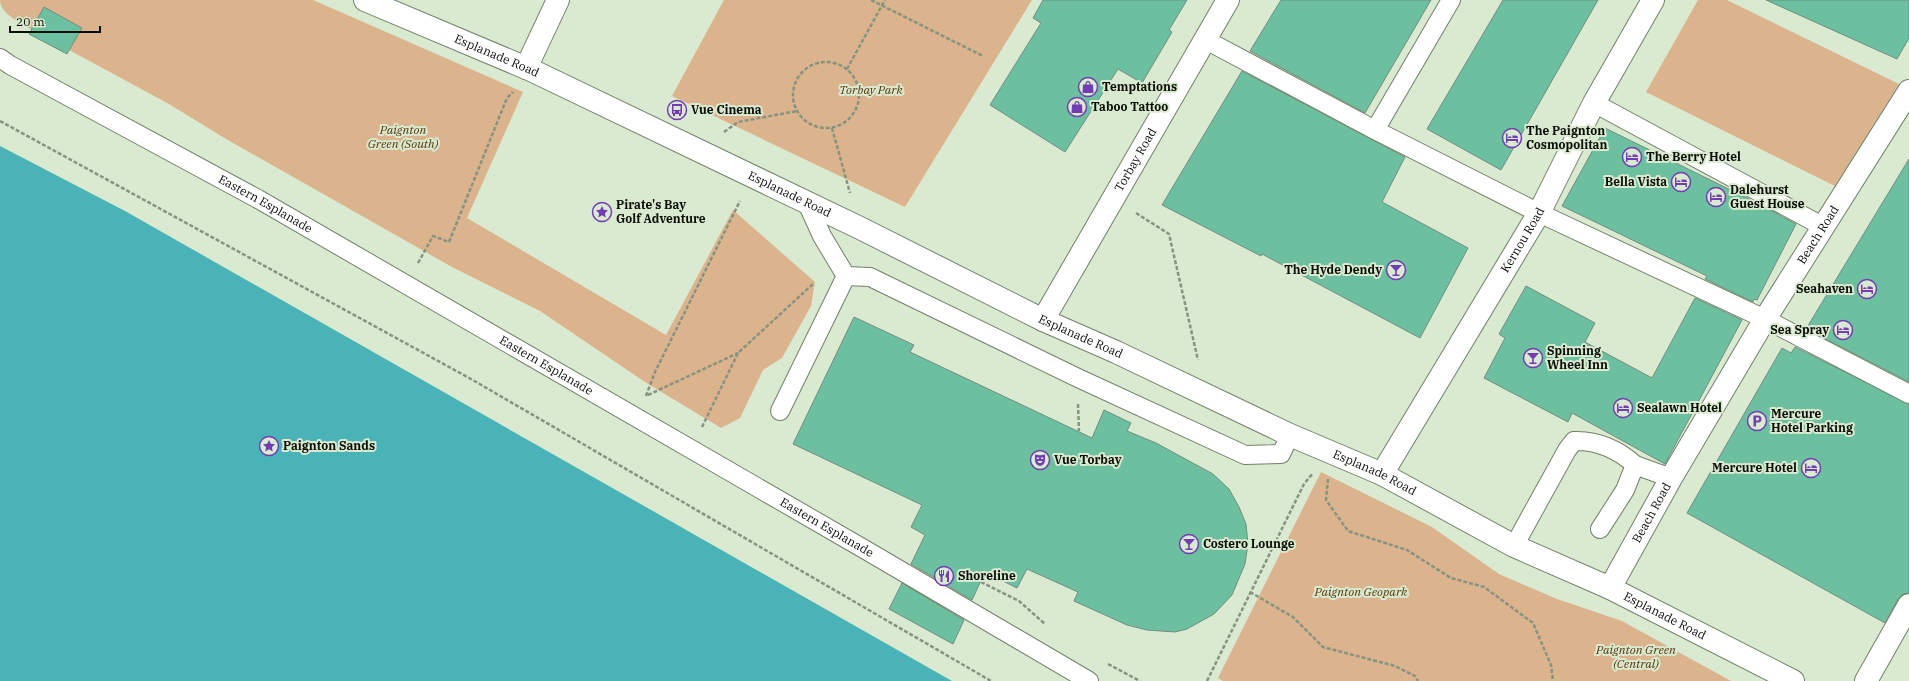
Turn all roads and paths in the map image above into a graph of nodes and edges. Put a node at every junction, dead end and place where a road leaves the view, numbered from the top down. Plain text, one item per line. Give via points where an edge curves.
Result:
1 (365, 0) edge
2 (558, 0) edge
3 (871, 0) edge
4 (885, 0) edge
5 (1228, 0) edge
6 (1451, 0) edge
7 (1653, 0) edge
8 (882, 6) junction
9 (1204, 39) junction
10 (983, 56) dead end
11 (0, 58) edge
12 (847, 68) junction
13 (529, 69) junction
14 (1909, 91) edge
15 (1594, 103) junction
16 (797, 111) junction
17 (0, 121) edge
18 (832, 128) junction
19 (1375, 130) junction
20 (699, 152) junction
21 (749, 176) junction
22 (1113, 199) junction
23 (807, 203) junction
24 (1539, 213) junction
25 (1824, 227) junction
26 (860, 228) junction
27 (846, 276) junction
28 (815, 282) dead end
29 (406, 284) junction
30 (1765, 319) junction
31 (1043, 320) junction
32 (738, 353) junction
33 (1205, 394) junction
34 (1909, 394) edge
35 (646, 396) junction
36 (780, 411) dead end
37 (635, 417) junction
38 (1290, 434) junction
39 (692, 449) junction
40 (1330, 453) junction
41 (1635, 466) junction
42 (1382, 474) junction
43 (1671, 478) junction
44 (1600, 529) dead end
45 (1514, 546) junction
46 (981, 582) dead end
47 (1610, 588) junction
48 (1250, 592) junction
49 (1019, 601) dead end
50 (1909, 605) edge
51 (991, 681) edge
52 (1089, 681) edge
53 (1207, 681) edge
54 (1418, 681) edge
55 (1553, 681) edge
56 (1793, 681) edge
57 (1866, 681) edge

1 - 13 main road, Esplanade Road
2 - 13 main road
3 - 8 path
4 - 8 path
5 - 9 main road, Torbay Road
6 - 19 lane
7 - 15 main road, Kernou Road
8 - 10 path
8 - 12 path
9 - 19 lane
9 - 22 main road, Torbay Road
11 - 29 lane, Eastern Esplanade via 258,199
12 - 16 path via 830,62 812,64 804,69 798,76 792,94
12 - 18 path via 858,87 857,108 851,118
13 - 20 main road, Esplanade Road
13 - 29 path via 507,98 449,242 432,236
14 - 25 main road, Beach Road
15 - 24 main road, Kernou Road
15 - 25 lane
16 - 18 path via 803,120 812,126
16 - 20 path via 738,122
17 - 51 path via 471,379
18 - 26 path
19 - 24 lane
20 - 21 main road, Esplanade Road
21 - 23 main road, Esplanade Road
21 - 35 path via 740,201 655,372
22 - 31 main road, Torbay Road
22 - 33 path via 1169,234
23 - 26 main road, Esplanade Road
23 - 27 lane via 822,236
24 - 30 lane
24 - 42 main road, Kernou Road
25 - 30 main road, Beach Road
26 - 31 main road, Esplanade Road
27 - 36 lane
27 - 38 lane via 870,277 1078,378 1245,455 1281,454
28 - 32 path
29 - 37 lane, Eastern Esplanade
30 - 34 lane
30 - 43 main road, Beach Road
31 - 33 main road, Esplanade Road
32 - 35 path
32 - 39 path
33 - 38 main road, Esplanade Road
35 - 37 path
37 - 39 lane, Eastern Esplanade
38 - 40 main road, Esplanade Road
39 - 52 lane, Eastern Esplanade
40 - 42 main road, Esplanade Road
40 - 48 path via 1304,484
40 - 55 path via 1326,500 1348,531 1407,550 1451,578 1484,587 1532,623 1551,665
41 - 43 lane
41 - 44 lane via 1625,490
41 - 45 lane via 1627,458 1592,442 1574,441
42 - 45 main road, Esplanade Road
43 - 47 main road, Beach Road
45 - 47 main road, Esplanade Road
46 - 49 path
47 - 56 main road, Esplanade Road
48 - 53 path
48 - 54 path via 1293,617 1323,647 1395,666 1415,676
50 - 57 main road

